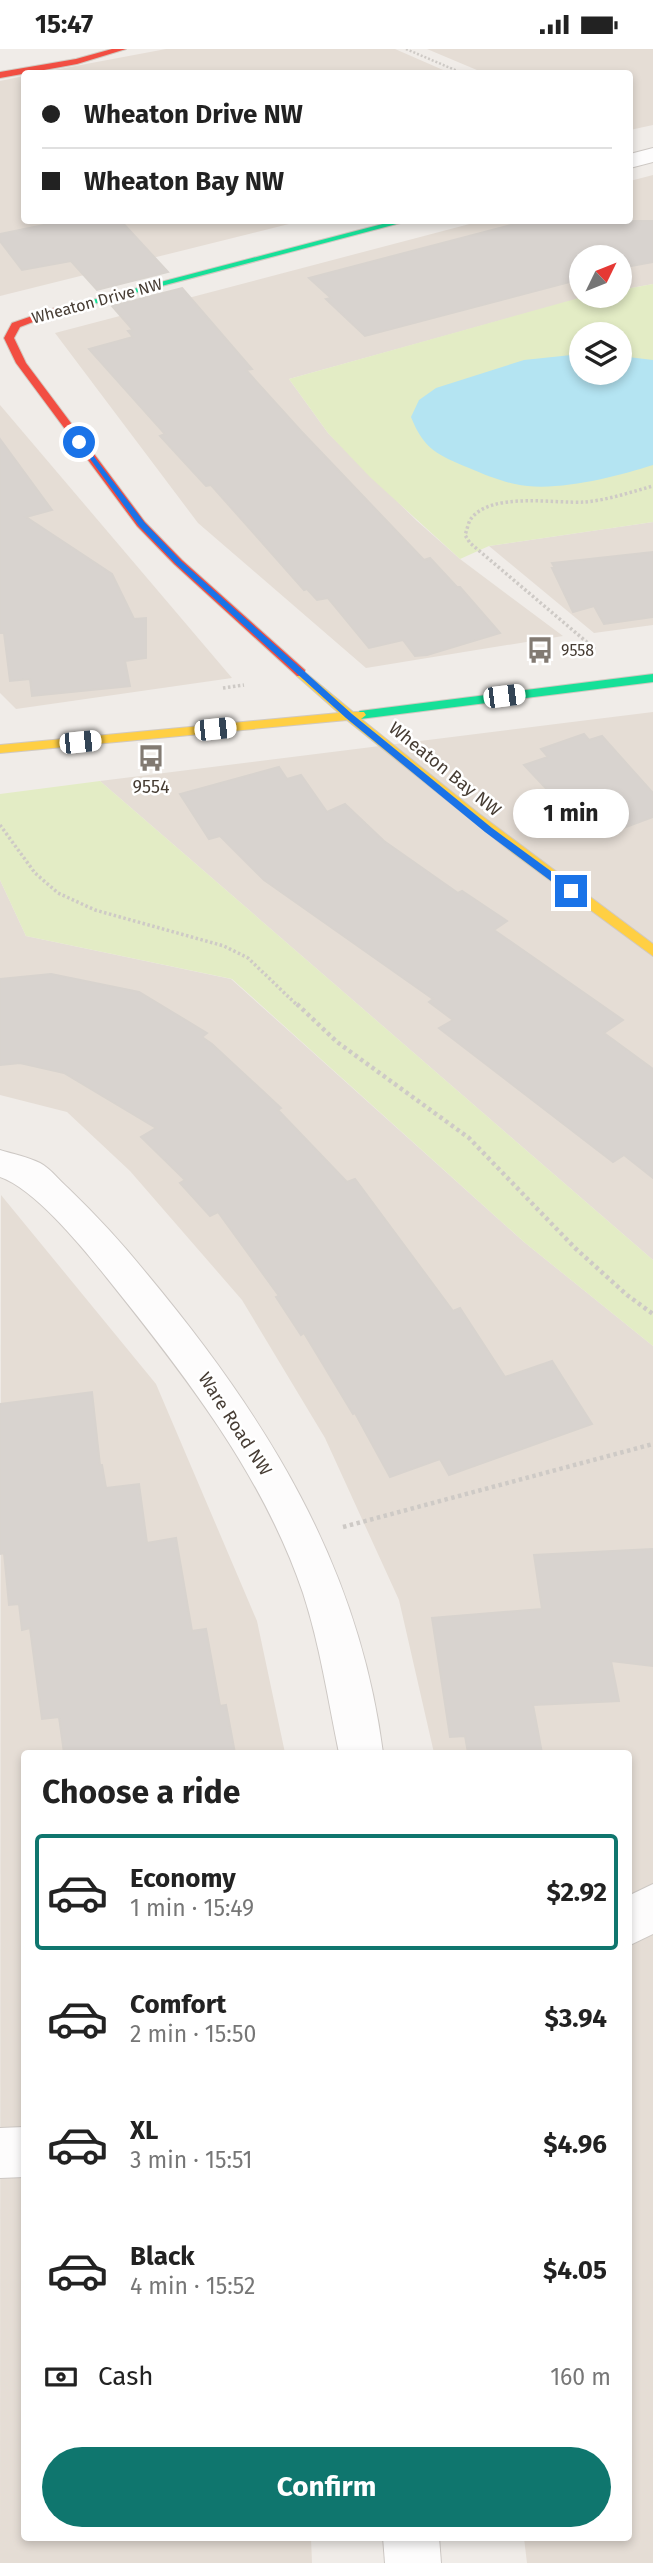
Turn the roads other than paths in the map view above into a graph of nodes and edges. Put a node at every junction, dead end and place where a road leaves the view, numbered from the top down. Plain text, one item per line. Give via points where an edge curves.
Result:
1 (122, 49) edge
2 (28, 70) edge
3 (21, 71) edge
4 (0, 75) edge
5 (653, 156) edge
6 (633, 161) edge
7 (391, 224) edge
8 (653, 678) edge
9 (349, 716) junction
10 (0, 749) edge
11 (653, 951) edge
12 (0, 1163) edge
13 (360, 1750) edge
14 (653, 1906) edge
15 (632, 1921) edge
16 (21, 2152) edge
17 (0, 2153) edge
18 (411, 2541) edge
19 (413, 2563) edge

1 - 2 street
3 - 4 street
5 - 6 street
7 - 9 street, Wheaton Drive NW via 41,314 16,325 9,338 21,363 141,524
8 - 9 street
9 - 10 street
9 - 11 street, Wheaton Bay NW via 489,830
12 - 13 street, Ware Road NW via 29,1173 94,1236 184,1346 245,1435 302,1538 324,1593
14 - 15 street
16 - 17 street
18 - 19 street

